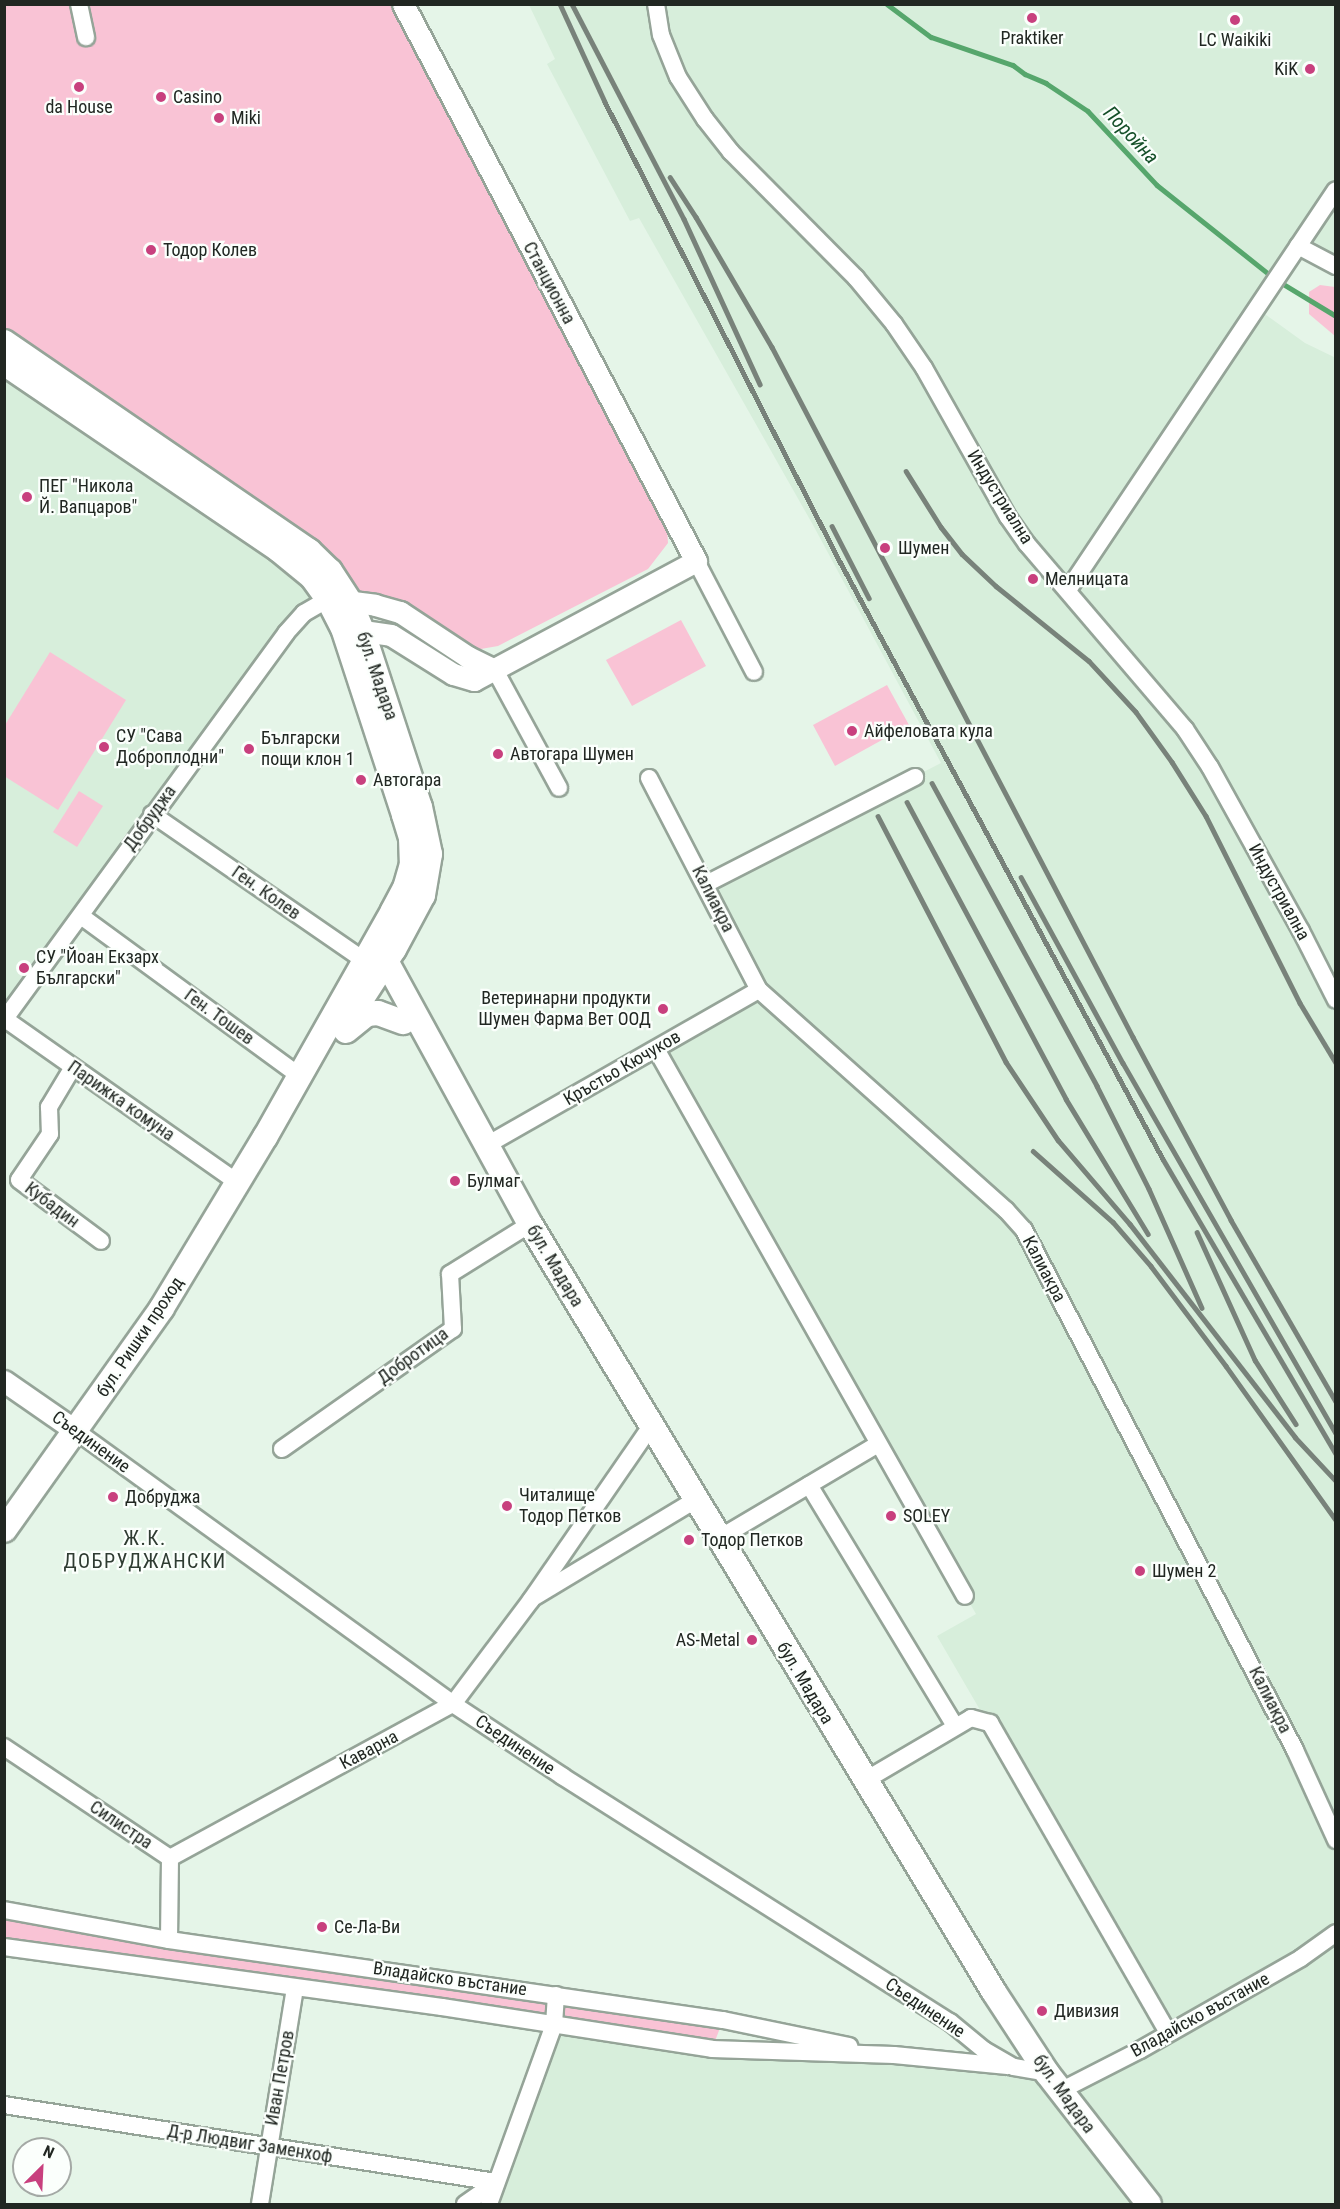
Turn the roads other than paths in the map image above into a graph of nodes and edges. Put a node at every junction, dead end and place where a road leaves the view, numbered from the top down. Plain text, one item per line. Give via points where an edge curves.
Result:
1 (79, 4) edge
2 (403, 4) edge
3 (656, 4) edge
4 (86, 38) dead end
5 (1335, 190) edge
6 (1298, 246) junction
7 (1335, 266) edge
8 (4, 342) edge
9 (4, 363) edge
10 (696, 561) junction
11 (1068, 590) junction
12 (339, 601) junction
13 (352, 629) junction
14 (495, 670) junction
15 (754, 672) dead end
16 (915, 777) dead end
17 (649, 778) dead end
18 (559, 788) dead end
19 (152, 814) junction
20 (706, 885) junction
21 (81, 916) junction
22 (375, 960) junction
23 (759, 990) junction
24 (1335, 1000) edge
25 (5, 1019) edge
26 (403, 1022) junction
27 (335, 1041) junction
28 (656, 1049) junction
29 (73, 1067) junction
30 (300, 1076) junction
31 (265, 1137) junction
32 (485, 1146) junction
33 (238, 1183) junction
34 (530, 1224) junction
35 (102, 1241) dead end
36 (4, 1381) edge
37 (651, 1426) junction
38 (76, 1431) junction
39 (878, 1444) junction
40 (282, 1449) dead end
41 (809, 1485) junction
42 (695, 1500) junction
43 (4, 1530) edge
44 (718, 1539) junction
45 (965, 1596) dead end
46 (531, 1600) junction
47 (453, 1704) junction
48 (955, 1726) junction
49 (4, 1746) edge
50 (864, 1781) junction
51 (1335, 1840) edge
52 (170, 1858) junction
53 (4, 1910) edge
54 (1335, 1933) edge
55 (169, 1940) junction
56 (4, 1947) edge
57 (296, 1988) junction
58 (556, 1995) junction
59 (554, 2024) junction
60 (1168, 2033) junction
61 (894, 2055) junction
62 (1014, 2067) junction
63 (1054, 2082) junction
64 (4, 2105) edge
65 (268, 2146) junction
66 (496, 2182) junction
67 (260, 2205) edge
68 (465, 2205) edge
69 (489, 2205) edge
70 (1149, 2205) edge

1 - 4 street
2 - 10 street, Станционна
3 - 11 street, Индустриална via 661,35 678,77 705,118 731,152 856,278 894,324 924,368 1008,517
5 - 6 street
6 - 7 street
6 - 11 street
8 - 12 main road, бул. Мадара via 309,551 330,572
9 - 12 main road, бул. Мадара via 297,563
10 - 14 street
10 - 15 street, Станционна
11 - 24 street, Индустриална via 1192,738 1301,931
12 - 13 main road, бул. Мадара
12 - 14 street via 400,612
12 - 19 street, Добруджа via 304,613 286,633
13 - 14 street via 391,635 465,679 474,680
13 - 22 main road, бул. Мадара via 420,807 430,854 423,895
14 - 18 street
16 - 20 street
17 - 20 street, Калиакра
19 - 21 street, Добруджа
19 - 22 street, Ген. Колев
20 - 23 street, Калиакра
21 - 25 street, Добруджа
21 - 30 street, Ген. Тошев
22 - 26 main road, бул. Мадара
22 - 27 main road, бул. Ришки проход
22 - 30 main road, бул. Ришки проход
22 - 32 main road, бул. Мадара
23 - 28 street, Кръстьо Кючуков
23 - 51 street, Калиакра via 1024,1230 1295,1750
25 - 29 street, Парижка комуна
26 - 27 main road via 387,1014 367,1014
26 - 32 main road, бул. Мадара
27 - 31 main road, бул. Ришки проход
28 - 32 street, Кръстьо Кючуков
28 - 39 street
29 - 33 street, Парижка комуна
29 - 35 street, Кубадин via 49,1107 50,1134 19,1180
30 - 31 main road, бул. Ришки проход
31 - 33 main road, бул. Ришки проход
32 - 34 main road, бул. Мадара
33 - 38 main road, бул. Ришки проход via 162,1308
34 - 37 main road, бул. Мадара
34 - 40 street, Добротица via 450,1274 453,1329
36 - 38 street, Съединение
37 - 42 main road, бул. Мадара
37 - 46 street, Каварна
38 - 43 main road, бул. Ришки проход
38 - 47 street, Съединение
39 - 41 street
39 - 45 street
41 - 44 street
41 - 48 street
42 - 44 main road, бул. Мадара
42 - 46 street, Каварна
44 - 50 main road, бул. Мадара
46 - 47 street, Каварна
47 - 52 street, Каварна
47 - 62 street, Съединение via 950,2022 984,2050
48 - 50 street
48 - 60 street via 971,1718 990,1723
49 - 52 street, Силистра
50 - 63 main road, бул. Мадара
52 - 55 street, Силистра
53 - 55 street, Владайско въстание
54 - 60 street, Владайско въстание via 1300,1958
55 - 58 street, Владайско въстание
56 - 57 street, Владайско въстание
57 - 59 street, Владайско въстание
57 - 65 street, Иван Петров
58 - 59 street
58 - 61 street, Владайско въстание via 723,2020
59 - 61 street, Владайско въстание via 712,2049
59 - 66 street
60 - 63 street, Владайско въстание
61 - 62 street, Владайско въстание
62 - 63 street, Съединение
63 - 70 main road, бул. Мадара
64 - 65 street, Д-р Людвиг Заменхоф
65 - 66 street, Д-р Людвиг Заменхоф
65 - 67 street, Иван Петров
66 - 68 street
66 - 69 street

